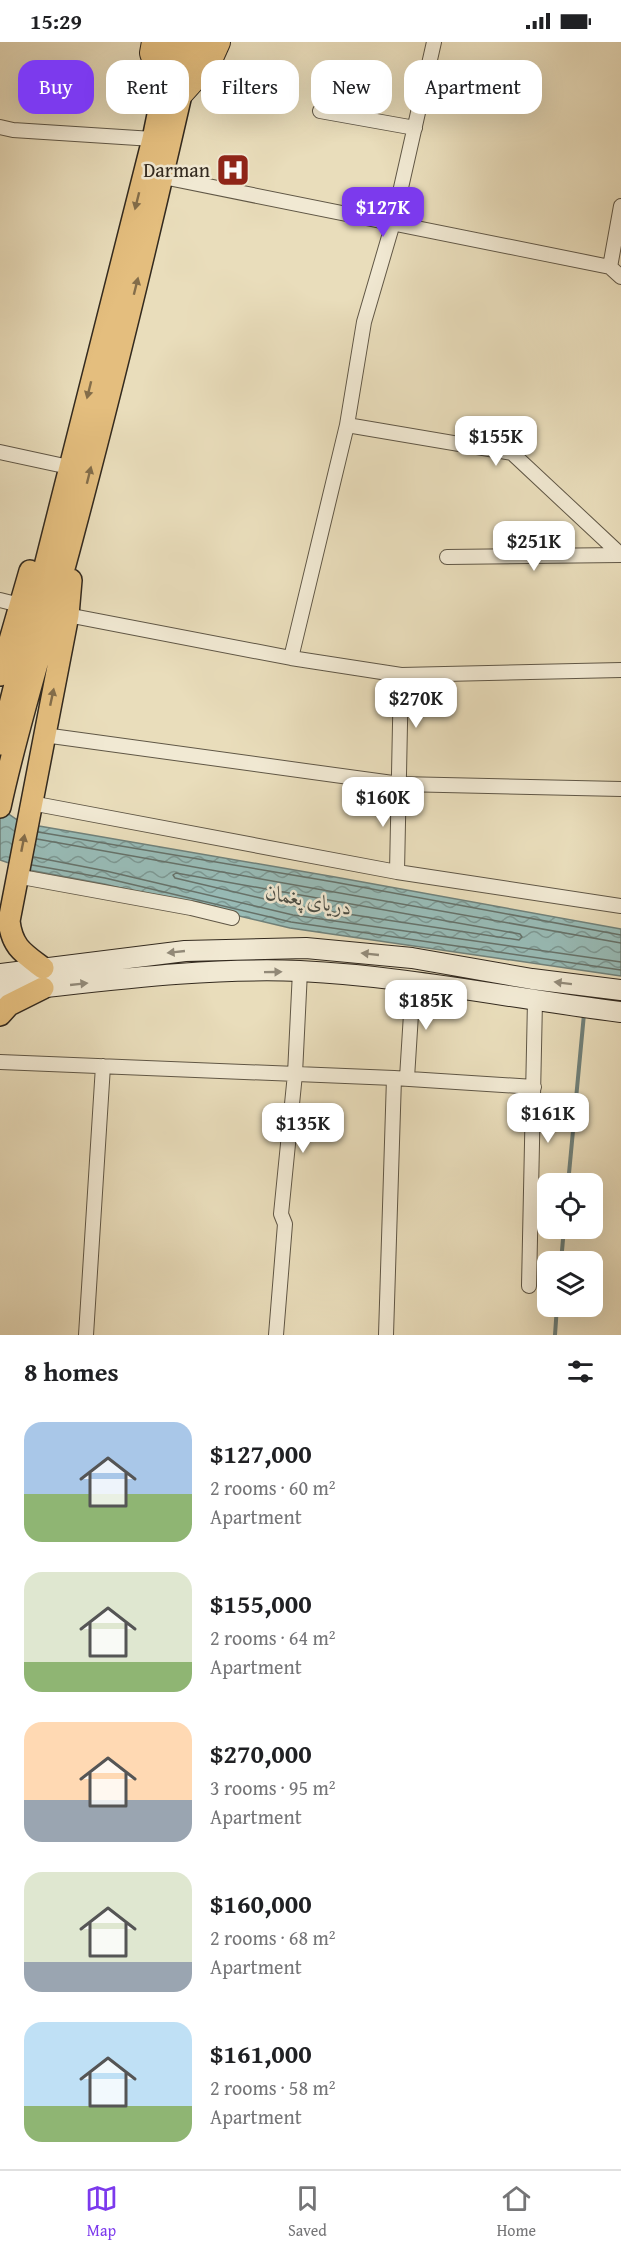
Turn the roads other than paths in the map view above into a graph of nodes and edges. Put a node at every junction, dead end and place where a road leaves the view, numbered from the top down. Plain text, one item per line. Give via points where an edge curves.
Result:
1 (155, 42) edge
2 (173, 42) edge
3 (193, 42) edge
4 (217, 42) edge
5 (434, 42) edge
6 (157, 60) edge
7 (173, 60) edge
8 (185, 60) edge
9 (189, 77) edge
10 (163, 114) edge
11 (170, 114) edge
12 (337, 114) edge
13 (0, 127) edge
14 (415, 128) junction
15 (153, 139) junction
16 (163, 177) junction
17 (621, 206) edge
18 (393, 223) junction
19 (610, 267) junction
20 (621, 277) edge
21 (108, 357) junction
22 (347, 425) junction
23 (0, 452) edge
24 (69, 467) junction
25 (621, 555) edge
26 (447, 557) dead end
27 (35, 608) edge
28 (291, 658) junction
29 (621, 670) edge
30 (0, 675) edge
31 (401, 675) junction
32 (44, 735) junction
33 (0, 744) edge
34 (400, 784) junction
35 (621, 789) edge
36 (0, 807) edge
37 (30, 809) junction
38 (17, 873) junction
39 (397, 873) junction
40 (621, 906) edge
41 (232, 918) dead end
42 (4, 924) edge
43 (300, 971) junction
44 (0, 974) edge
45 (43, 978) junction
46 (413, 982) junction
47 (621, 990) edge
48 (0, 992) edge
49 (535, 1001) junction
50 (621, 1012) edge
51 (0, 1015) edge
52 (0, 1062) edge
53 (103, 1066) junction
54 (295, 1074) junction
55 (401, 1078) junction
56 (534, 1087) junction
57 (529, 1286) dead end
58 (86, 1335) edge
59 (276, 1335) edge
60 (386, 1335) edge

1 - 6 highway via 153,53
2 - 7 main road
3 - 8 main road
4 - 9 highway via 208,62
5 - 14 street
10 - 15 main road
11 - 16 main road
12 - 14 street
13 - 15 street
14 - 18 street
15 -> 21 main road
16 - 18 street
21 -> 16 main road
17 - 19 street
18 - 19 street
18 - 22 street via 364,322
19 - 20 street
21 -> 24 main road
27 -> 21 main road via 74,532
22 - 25 street via 512,453
22 - 28 street
23 - 24 street
24 - 27 main road
25 - 26 street
27 - 28 street
27 - 30 main road
32 -> 27 main road
27 - 33 main road
27 - 36 main road
28 - 31 street
29 - 31 street
31 - 34 street
32 - 34 street
32 - 37 main road
34 - 35 street
34 - 39 street
38 -> 37 main road
37 - 39 street
38 - 41 street
38 - 42 main road
39 - 40 street
42 - 45 main road
45 -> 43 main road
43 - 46 main road
43 - 54 street
44 - 45 main road
47 -> 45 main road via 412,958 306,948 185,951
45 - 48 main road
45 - 51 main road
46 - 49 main road
46 - 55 street
49 - 50 main road
49 - 56 street
52 - 53 street
53 - 54 street
53 - 58 street
54 - 55 street
54 - 59 street via 281,1214 285,1224
55 - 56 street
55 - 60 street
56 - 57 street

